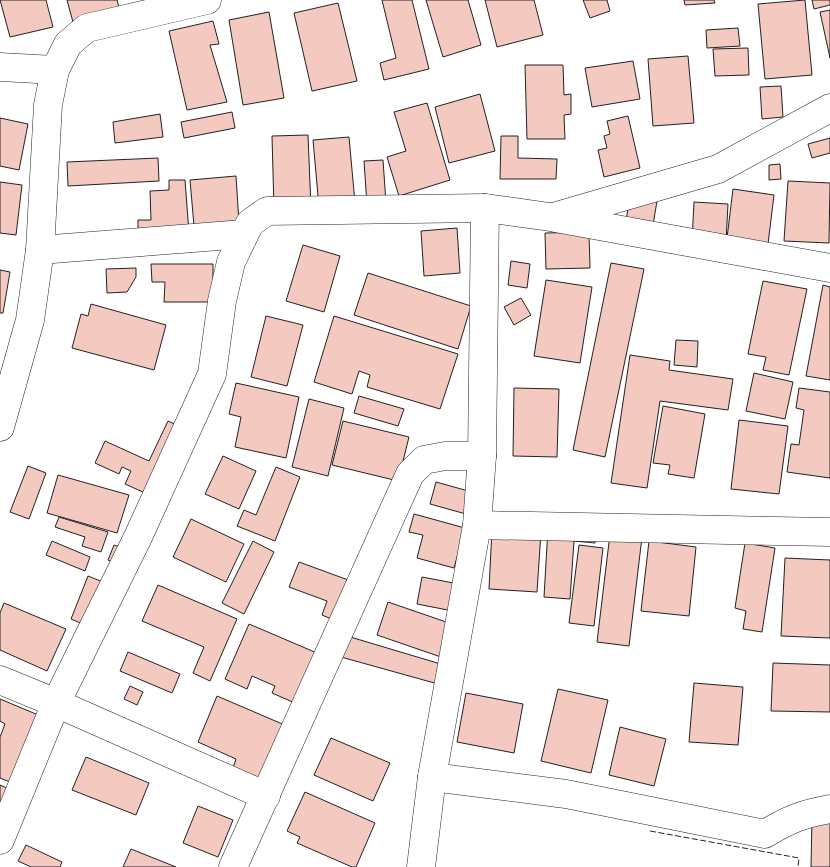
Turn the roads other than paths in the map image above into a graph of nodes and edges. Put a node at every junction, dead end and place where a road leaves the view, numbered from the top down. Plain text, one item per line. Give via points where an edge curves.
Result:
1 (207, 0) edge
2 (0, 68) edge
3 (55, 70) junction
4 (830, 108) edge
5 (485, 208) junction
6 (550, 217) junction
7 (244, 234) junction
8 (40, 250) junction
9 (830, 268) edge
10 (0, 427) edge
11 (482, 456) junction
12 (477, 525) junction
13 (830, 532) edge
14 (0, 680) edge
15 (56, 703) junction
16 (432, 777) junction
17 (266, 796) junction
18 (830, 809) edge
19 (0, 840) edge
20 (233, 867) edge
21 (421, 867) edge

1 - 3 street via 87,28 68,44
2 - 3 street
3 - 8 street via 48,105
4 - 6 street via 718,169
5 - 6 street
5 - 7 street via 267,211 250,223
5 - 11 street
6 - 9 street
7 - 8 street
7 - 15 street via 231,262 222,301 212,374 138,537
8 - 10 street via 30,320
11 - 12 street
11 - 17 street via 444,456 424,460 410,474
12 - 13 street
12 - 16 street
14 - 15 street
15 - 17 street
15 - 19 street
16 - 18 street via 566,794 765,834 801,815
16 - 21 street
17 - 20 street

